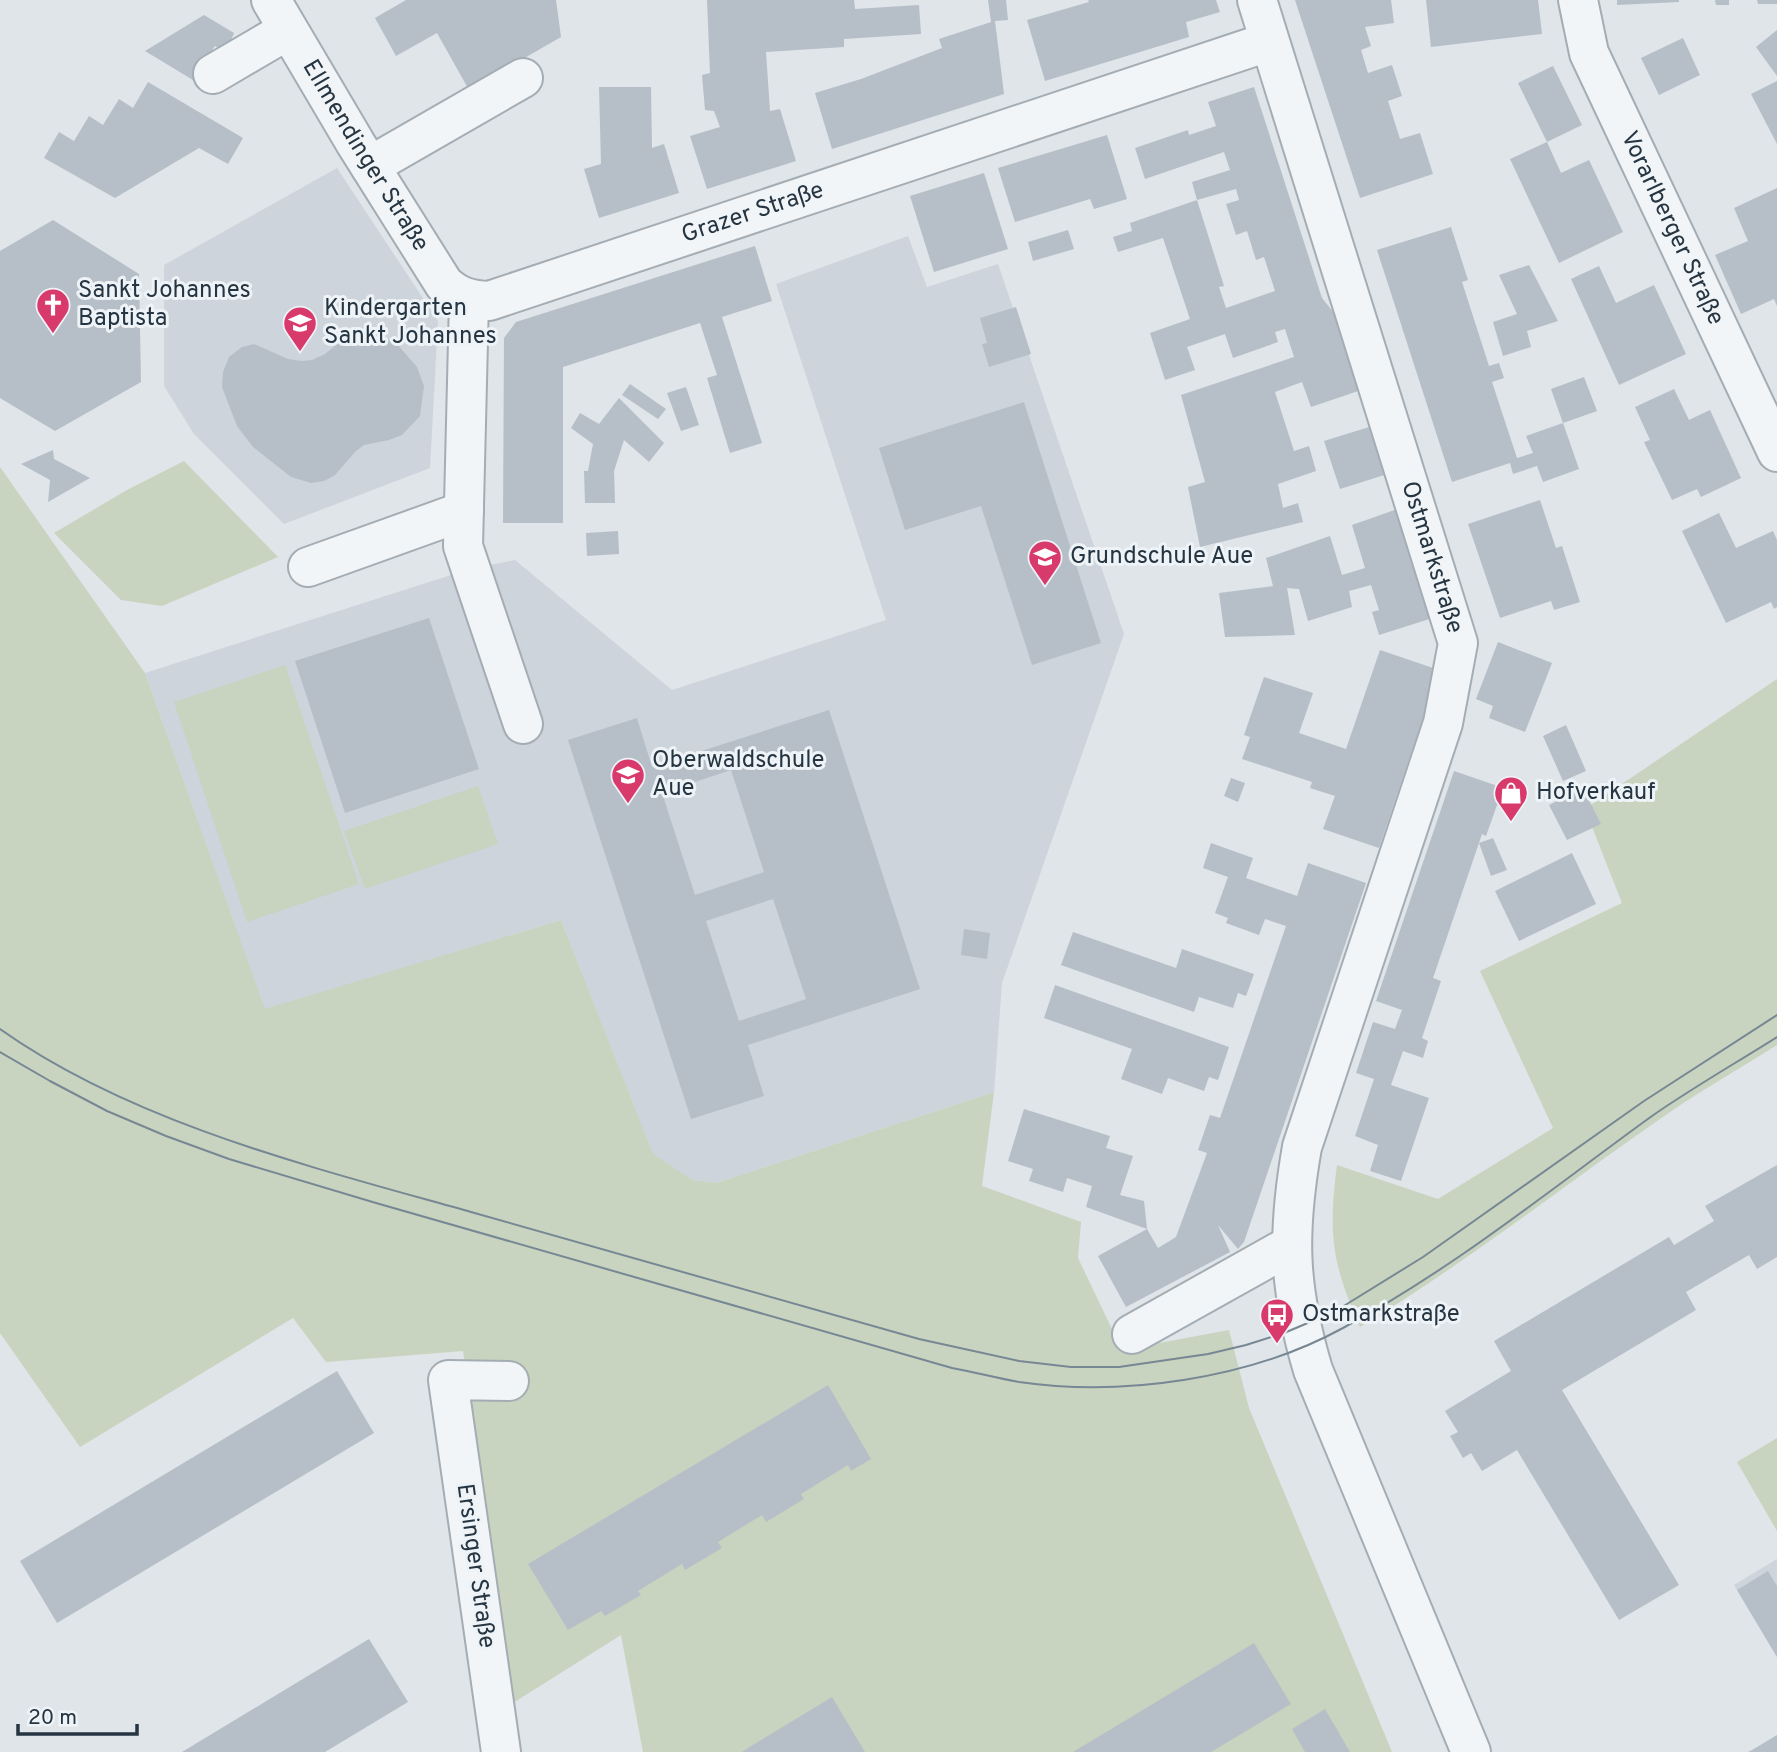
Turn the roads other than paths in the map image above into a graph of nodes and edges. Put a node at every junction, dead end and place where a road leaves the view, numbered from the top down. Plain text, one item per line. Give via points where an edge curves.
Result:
1 (1257, 0) edge
2 (1578, 0) edge
3 (279, 15) edge
4 (1268, 42) junction
5 (213, 74) dead end
6 (523, 78) dead end
7 (370, 166) junction
8 (469, 300) junction
9 (1777, 452) edge
10 (464, 529) junction
11 (308, 567) dead end
12 (523, 724) dead end
13 (1291, 1245) junction
14 (1132, 1335) dead end
15 (509, 1381) dead end
16 (501, 1752) edge
17 (1471, 1752) edge

1 - 4 street, Ostmarkstraße
2 - 9 street, Vorarlberger Straße via 1589,53
3 - 5 street
3 - 7 street, Ellmendinger Straße
4 - 8 street, Grazer Straße via 489,301
4 - 13 street, Ostmarkstraße via 1458,643 1443,723 1302,1147
6 - 7 street
7 - 8 street, Ellmendinger Straße via 443,284
8 - 10 street
10 - 11 street
10 - 12 street
13 - 14 street
13 - 17 street, Ostmarkstraße via 1300,1326 1313,1370
15 - 16 street, Ersinger Straße via 448,1380

